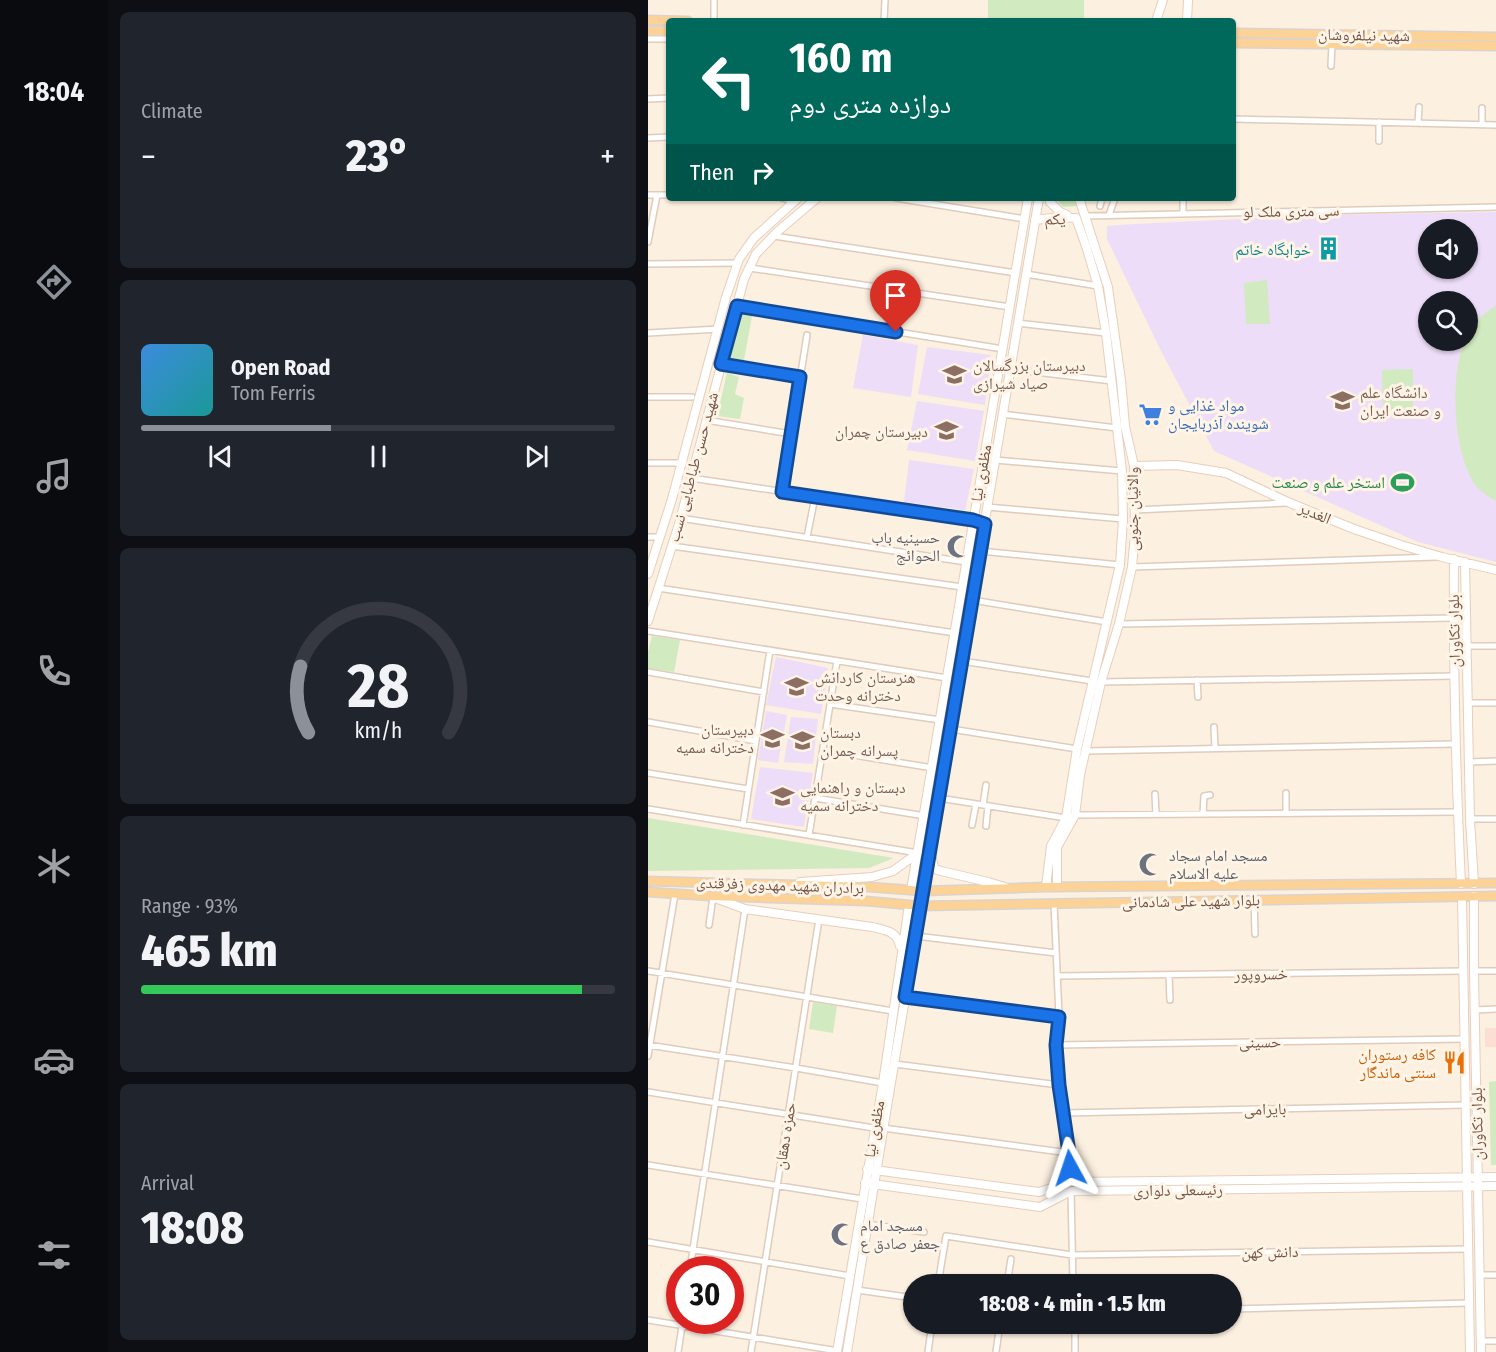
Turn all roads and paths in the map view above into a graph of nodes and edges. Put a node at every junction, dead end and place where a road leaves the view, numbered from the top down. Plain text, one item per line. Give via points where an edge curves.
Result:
1 (714, 0) edge
2 (885, 0) edge
3 (1163, 0) edge
4 (1188, 0) edge
5 (714, 18) edge
6 (884, 18) edge
7 (1157, 18) edge
8 (1187, 18) edge
9 (648, 21) edge
10 (666, 21) edge
11 (666, 24) edge
12 (648, 31) edge
13 (666, 31) edge
14 (1236, 33) edge
15 (648, 37) edge
16 (666, 38) edge
17 (1496, 38) edge
18 (1236, 42) edge
19 (1332, 44) junction
20 (1496, 46) edge
21 (1331, 66) dead end
22 (666, 98) edge
23 (648, 99) edge
24 (1419, 107) dead end
25 (1482, 108) dead end
26 (1236, 119) edge
27 (1379, 122) junction
28 (1418, 123) junction
29 (1482, 125) junction
30 (1496, 125) edge
31 (666, 137) edge
32 (648, 138) edge
33 (1379, 141) dead end
34 (648, 195) edge
35 (657, 195) junction
36 (666, 195) edge
37 (796, 201) edge
38 (814, 201) edge
39 (914, 201) edge
40 (1028, 201) edge
41 (1038, 201) edge
42 (1050, 201) edge
43 (1080, 201) edge
44 (1101, 201) edge
45 (1114, 201) edge
46 (1183, 201) edge
47 (1100, 206) dead end
48 (1496, 207) edge
49 (1183, 214) junction
50 (1109, 215) junction
51 (1086, 216) junction
52 (1076, 218) junction
53 (1025, 219) junction
54 (1035, 220) junction
55 (774, 236) junction
56 (648, 242) edge
57 (738, 263) junction
58 (648, 264) edge
59 (750, 268) junction
60 (1016, 273) junction
61 (1025, 274) junction
62 (1098, 286) junction
63 (1108, 287) junction
64 (737, 306) junction
65 (1010, 308) junction
66 (1017, 323) junction
67 (718, 329) junction
68 (648, 333) edge
69 (1107, 333) junction
70 (807, 335) dead end
71 (1002, 349) junction
72 (721, 364) junction
73 (1010, 369) junction
74 (800, 377) junction
75 (1113, 381) junction
76 (648, 397) edge
77 (692, 397) dead end
78 (1002, 414) junction
79 (706, 420) junction
80 (1117, 428) junction
81 (791, 434) junction
82 (995, 460) junction
83 (648, 463) edge
84 (682, 464) junction
85 (1134, 469) junction
86 (1122, 471) junction
87 (691, 478) junction
88 (782, 492) junction
89 (815, 496) junction
90 (1290, 503) junction
91 (987, 507) junction
92 (1135, 510) junction
93 (680, 518) junction
94 (1123, 519) junction
95 (973, 520) junction
96 (985, 524) junction
97 (648, 537) edge
98 (660, 537) junction
99 (807, 537) junction
100 (672, 546) junction
101 (980, 551) junction
102 (1442, 557) junction
103 (1458, 560) junction
104 (966, 562) junction
105 (1120, 565) junction
106 (1132, 567) junction
107 (1496, 570) edge
108 (648, 574) edge
109 (962, 587) junction
110 (658, 588) junction
111 (972, 600) junction
112 (1453, 618) junction
113 (648, 621) edge
114 (1107, 622) junction
115 (1119, 624) junction
116 (648, 631) edge
117 (954, 633) junction
118 (1466, 646) junction
119 (1496, 646) edge
120 (770, 650) junction
121 (837, 661) junction
122 (962, 661) junction
123 (648, 672) edge
124 (1455, 676) junction
125 (947, 678) junction
126 (1197, 680) junction
127 (1097, 681) junction
128 (764, 692) junction
129 (1198, 697) dead end
130 (1467, 703) junction
131 (1496, 703) edge
132 (830, 704) junction
133 (940, 720) junction
134 (648, 722) edge
135 (1214, 727) dead end
136 (951, 729) junction
137 (756, 741) junction
138 (1456, 744) junction
139 (1215, 748) junction
140 (823, 750) junction
141 (1081, 750) junction
142 (1496, 761) edge
143 (1469, 762) junction
144 (933, 768) junction
145 (648, 772) edge
146 (986, 785) dead end
147 (748, 789) junction
148 (1286, 793) dead end
149 (1155, 795) dead end
150 (1210, 795) dead end
151 (815, 798) junction
152 (939, 798) junction
153 (982, 805) junction
154 (648, 809) edge
155 (1458, 812) junction
156 (1286, 813) junction
157 (1156, 814) junction
158 (1203, 814) junction
159 (925, 816) junction
160 (1071, 817) junction
161 (1470, 819) junction
162 (1496, 819) edge
163 (743, 825) junction
164 (972, 825) dead end
165 (986, 826) dead end
166 (810, 835) junction
167 (930, 849) junction
168 (918, 853) junction
169 (648, 881) edge
170 (1496, 883) edge
171 (762, 884) junction
172 (1461, 884) junction
173 (1474, 884) junction
174 (869, 887) junction
175 (1046, 887) junction
176 (1057, 887) junction
177 (1009, 888) junction
178 (911, 891) junction
179 (923, 891) junction
180 (648, 892) edge
181 (675, 894) junction
182 (1474, 896) junction
183 (1496, 896) edge
184 (712, 897) junction
185 (1462, 897) junction
186 (1254, 900) junction
187 (866, 901) junction
188 (1054, 903) junction
189 (909, 905) junction
190 (921, 906) junction
191 (745, 909) junction
192 (819, 919) junction
193 (709, 925) dead end
194 (1255, 933) dead end
195 (916, 936) junction
196 (902, 951) junction
197 (1056, 953) junction
198 (648, 971) edge
199 (1464, 971) junction
200 (1474, 971) junction
201 (1496, 971) edge
202 (662, 973) junction
203 (1170, 975) junction
204 (1058, 976) junction
205 (733, 985) junction
206 (807, 997) junction
207 (905, 997) junction
208 (1170, 1000) dead end
209 (1496, 1009) edge
210 (1474, 1010) junction
211 (893, 1011) junction
212 (1059, 1017) junction
213 (1465, 1039) junction
214 (649, 1045) edge
215 (1056, 1045) junction
216 (648, 1056) edge
217 (723, 1057) junction
218 (895, 1064) junction
219 (796, 1068) junction
220 (882, 1083) junction
221 (1059, 1085) junction
222 (648, 1092) edge
223 (716, 1103) junction
224 (1466, 1106) junction
225 (1063, 1113) junction
226 (788, 1115) junction
227 (878, 1128) junction
228 (1069, 1153) junction
229 (648, 1165) edge
230 (872, 1170) junction
231 (705, 1174) junction
232 (1496, 1177) edge
233 (1070, 1182) junction
234 (1467, 1182) junction
235 (1478, 1182) junction
236 (869, 1184) junction
237 (777, 1186) junction
238 (1496, 1186) edge
239 (1071, 1191) junction
240 (862, 1199) junction
241 (867, 1224) junction
242 (924, 1232) dead end
243 (648, 1242) edge
244 (1468, 1249) junction
245 (693, 1250) junction
246 (1072, 1255) junction
247 (692, 1256) edge
248 (1011, 1259) dead end
249 (765, 1262) junction
250 (940, 1274) edge
251 (1009, 1274) edge
252 (1073, 1274) edge
253 (1480, 1275) junction
254 (1496, 1275) edge
255 (850, 1276) junction
256 (857, 1290) junction
257 (903, 1296) edge
258 (1469, 1303) junction
259 (1242, 1309) edge
260 (648, 1320) edge
261 (666, 1322) edge
262 (680, 1334) edge
263 (738, 1334) edge
264 (930, 1334) edge
265 (998, 1334) edge
266 (1075, 1334) edge
267 (753, 1337) junction
268 (1481, 1341) junction
269 (1496, 1341) edge
270 (838, 1351) edge
271 (678, 1352) edge
272 (751, 1352) edge
273 (847, 1352) edge
274 (928, 1352) edge
275 (996, 1352) edge
276 (1075, 1352) edge
277 (1470, 1352) edge
278 (1481, 1352) edge

1 - 5 street
2 - 6 street
3 - 7 main road
4 - 8 main road
9 - 10 main road
9 - 11 main road
12 - 13 main road
14 - 17 main road, شهید نیلفروشان
15 - 16 main road
18 - 19 main road, شهید نیلفروشان
19 - 20 main road, شهید نیلفروشان
19 - 21 street
22 - 23 street
24 - 28 street
25 - 29 street
26 - 27 street
27 - 28 street
27 - 33 street
28 - 29 street
29 - 30 street
31 - 32 street
34 - 35 street
35 - 36 street
35 - 56 street
37 - 57 main road, شهید حسن طباطبایی نسب via 754,238
38 - 55 main road, شهید حسن طباطبایی نسب
39 - 53 street
40 - 53 main road, مظفری نیا
41 - 54 main road, مظفری نیا
42 - 52 main road via 1060,212
43 - 51 main road, والائیان جنوبی
44 - 47 street
45 - 50 street
46 - 49 street
48 - 49 street, سی متری ملک لو
49 - 50 street, سی متری ملک لو
50 - 51 street, سی متری ملک لو
51 - 63 main road, والائیان جنوبی
52 - 54 main road, یکم
52 - 62 main road, والائیان جنوبی
53 - 60 main road, مظفری نیا
54 - 61 main road, مظفری نیا
55 - 59 main road, شهید حسن طباطبایی نسب via 756,254
55 - 60 street
57 - 58 street
57 - 67 main road, شهید حسن طباطبایی نسب
59 - 64 main road, شهید حسن طباطبایی نسب
59 - 65 street
60 - 65 main road, مظفری نیا
61 - 62 street
61 - 66 main road, مظفری نیا
62 - 63 main road
62 - 69 main road, والائیان جنوبی
63 - 85 main road, والائیان جنوبی
64 - 71 street
64 - 72 main road, شهید حسن طباطبایی نسب
65 - 71 main road, مظفری نیا
66 - 69 street
66 - 73 main road, مظفری نیا
67 - 68 street
67 - 84 main road, شهید حسن طباطبایی نسب
69 - 75 main road, والائیان جنوبی
70 - 74 street
71 - 95 main road, مظفری نیا
72 - 74 street
72 - 79 main road, شهید حسن طباطبایی نسب
73 - 75 street
73 - 78 main road, مظفری نیا
74 - 81 street
75 - 80 main road, والائیان جنوبی
76 - 77 street
78 - 80 street
78 - 82 main road, مظفری نیا
79 - 81 street
79 - 87 main road, شهید حسن طباطبایی نسب
80 - 86 main road, والائیان جنوبی
81 - 88 street
82 - 86 street
82 - 91 main road, مظفری نیا
83 - 84 street
84 - 98 main road, شهید حسن طباطبایی نسب
85 - 86 main road, الغدیر
85 - 90 main road, الغدیر via 1177,465 1226,473
85 - 92 main road, والائیان جنوبی
86 - 94 main road, والائیان جنوبی
87 - 88 street
87 - 93 main road, شهید حسن طباطبایی نسب
88 - 89 street
89 - 95 street
89 - 99 street
90 - 92 street
90 - 102 main road, الغدیر via 1354,529
91 - 94 street
91 - 96 main road, مظفری نیا
92 - 106 main road, والائیان جنوبی
93 - 99 street
93 - 100 main road, شهید حسن طباطبایی نسب
94 - 105 main road, والائیان جنوبی
95 - 96 main road
95 - 104 main road, مظفری نیا
96 - 101 main road, مظفری نیا
97 - 98 street
98 - 108 main road, شهید حسن طباطبایی نسب
99 - 104 street
100 - 109 street
100 - 110 main road, شهید حسن طباطبایی نسب
101 - 105 street
101 - 111 main road, مظفری نیا
102 - 103 main road, الغدیر
102 - 106 street
103 - 107 main road, الغدیر
103 - 112 main road, بلوار تکاوران
103 - 118 main road, بلوار تکاوران
104 - 109 main road, مظفری نیا
105 - 114 main road, والائیان جنوبی
106 - 115 main road, والائیان جنوبی
109 - 117 main road, مظفری نیا
110 - 113 main road, شهید حسن طباطبایی نسب
110 - 117 street
111 - 114 street
111 - 122 main road, مظفری نیا
112 - 115 street
112 - 124 main road, بلوار تکاوران
114 - 115 main road
114 - 127 main road, والائیان جنوبی
115 - 127 main road, والائیان جنوبی
116 - 120 street
117 - 125 main road, مظفری نیا
118 - 119 street
118 - 130 main road, بلوار تکاوران
120 - 121 street
120 - 128 street
121 - 125 street
121 - 132 street
122 - 127 street
122 - 136 main road, مظفری نیا
123 - 128 street
124 - 126 street
124 - 138 main road, بلوار تکاوران
125 - 133 main road, مظفری نیا
126 - 127 street
126 - 129 street
127 - 141 main road, والائیان جنوبی
128 - 137 street
130 - 131 street
130 - 143 main road, بلوار تکاوران
132 - 133 street
132 - 140 street
133 - 144 main road, مظفری نیا
134 - 137 street
135 - 139 street
136 - 141 street
136 - 152 main road, مظفری نیا
137 - 147 street
138 - 139 street
138 - 155 main road, بلوار تکاوران
139 - 141 street
140 - 144 street
140 - 151 street
141 - 160 main road, والائیان جنوبی
142 - 143 street
143 - 161 main road, بلوار تکاوران
144 - 159 main road, مظفری نیا
145 - 147 street
146 - 153 street
147 - 163 street
148 - 156 street
149 - 157 street
150 - 158 street via 1204,796
151 - 159 street
151 - 166 street
152 - 153 street
152 - 167 main road, مظفری نیا
153 - 160 street
153 - 164 street
153 - 165 street
154 - 163 street
155 - 156 street
155 - 172 main road, بلوار تکاوران
156 - 158 street
157 - 158 street
157 - 160 street
159 - 168 main road, مظفری نیا
160 - 175 main road, والائیان جنوبی via 1051,846
160 - 176 main road, والائیان جنوبی via 1057,847
161 - 162 street
161 - 173 main road, بلوار تکاوران
163 - 166 street
166 - 168 street
167 - 177 main road via 937,870
167 - 179 main road, مظفری نیا
168 - 171 main road via 893,871 872,877
168 - 178 main road, مظفری نیا
169 - 171 main road, برادران شهید مهدوی زفرقندی
170 - 173 main road
171 - 174 main road, برادران شهید مهدوی زفرقندی
172 - 173 main road, بلوار شهید علی شادمانی
172 - 176 main road, بلوار شهید علی شادمانی
172 - 185 main road
173 - 182 main road
174 - 178 main road, برادران شهید مهدوی زفرقندی
174 - 187 main road via 881,894
175 - 176 main road, بلوار شهید علی شادمانی
175 - 177 main road, بلوار شهید علی شادمانی
177 - 179 main road, بلوار شهید علی شادمانی
178 - 179 main road, برادران شهید مهدوی زفرقندی
178 - 189 main road
179 - 190 main road
180 - 181 main road, برادران شهید مهدوی زفرقندی
181 - 184 main road, برادران شهید مهدوی زفرقندی
181 - 202 street
182 - 183 main road
182 - 185 main road, بلوار شهید علی شادمانی
182 - 200 main road, بلوار تکاوران
184 - 187 main road, برادران شهید مهدوی زفرقندی
184 - 191 main road
184 - 193 street
185 - 186 main road, بلوار شهید علی شادمانی
185 - 199 main road, بلوار تکاوران
186 - 188 main road, بلوار شهید علی شادمانی
186 - 194 street
187 - 189 main road, برادران شهید مهدوی زفرقندی
188 - 190 main road, بلوار شهید علی شادمانی
188 - 197 street
189 - 190 main road, برادران شهید مهدوی زفرقندی
189 - 196 main road, مظفری نیا
190 - 195 main road, مظفری نیا
191 - 192 main road
191 - 205 street
192 - 196 main road via 892,933 899,938
192 - 206 street, حمزه دهقان
195 - 197 street
195 - 207 main road, مظفری نیا
196 - 211 main road, مظفری نیا
197 - 204 street
198 - 202 street
199 - 203 street, خسروپور
199 - 213 main road, بلوار تکاوران
200 - 201 street
200 - 210 main road, بلوار تکاوران
202 - 205 street
202 - 214 street
203 - 204 street, خسروپور
203 - 208 street
204 - 212 street
205 - 206 street
205 - 217 street
206 - 211 street
206 - 219 street, حمزه دهقان
207 - 212 street
207 - 218 main road, مظفری نیا
209 - 210 street
210 - 235 main road, بلوار تکاوران
211 - 220 main road, مظفری نیا
212 - 215 street
213 - 215 street, حسینی
213 - 224 main road, بلوار تکاوران
214 - 216 street
214 - 217 street
215 - 221 street
217 - 219 street
217 - 223 street
218 - 221 street
218 - 227 main road, مظفری نیا
219 - 220 street
219 - 226 street, حمزه دهقان
220 - 227 main road, مظفری نیا
221 - 225 street
222 - 223 street
223 - 226 street
223 - 231 street
224 - 225 street, بایرامی
224 - 234 main road, بلوار تکاوران
225 - 228 street
226 - 227 street
226 - 237 street, حمزه دهقان
227 - 228 street
227 - 230 main road, مظفری نیا
228 - 233 street
229 - 231 street
230 - 233 main road, رئیسعلی دلواری via 1038,1192
230 - 236 main road, مظفری نیا
231 - 237 street
231 - 245 street
232 - 235 main road, رئیسعلی دلواری
233 - 234 main road, رئیسعلی دلواری
233 - 239 main road
234 - 235 main road, رئیسعلی دلواری
234 - 239 main road, رئیسعلی دلواری
234 - 244 main road, بلوار تکاوران
235 - 238 main road, رئیسعلی دلواری
235 - 253 main road, بلوار تکاوران
236 - 239 main road, رئیسعلی دلواری via 1040,1207
236 - 240 main road, مظفری نیا
236 - 241 main road, مظفری نیا
237 - 240 street
237 - 249 street, حمزه دهقان
239 - 246 street
240 - 255 main road, مظفری نیا
241 - 242 street
241 - 256 main road, مظفری نیا
243 - 245 street
244 - 246 street, دانش کهن
244 - 258 main road, بلوار تکاوران
245 - 247 street
245 - 249 street
246 - 250 street, دانش کهن via 946,1236
246 - 252 street
248 - 251 street
249 - 255 street
249 - 267 street, حمزه دهقان
253 - 254 street
253 - 268 main road, بلوار تکاوران
255 - 270 main road, مظفری نیا
256 - 257 street
256 - 273 main road, مظفری نیا
258 - 259 street
258 - 277 main road, بلوار تکاوران
260 - 261 street
262 - 271 street
263 - 267 street
264 - 274 street
265 - 275 street
266 - 276 street
267 - 270 street
267 - 272 street, حمزه دهقان
268 - 269 street
268 - 278 main road, بلوار تکاوران

